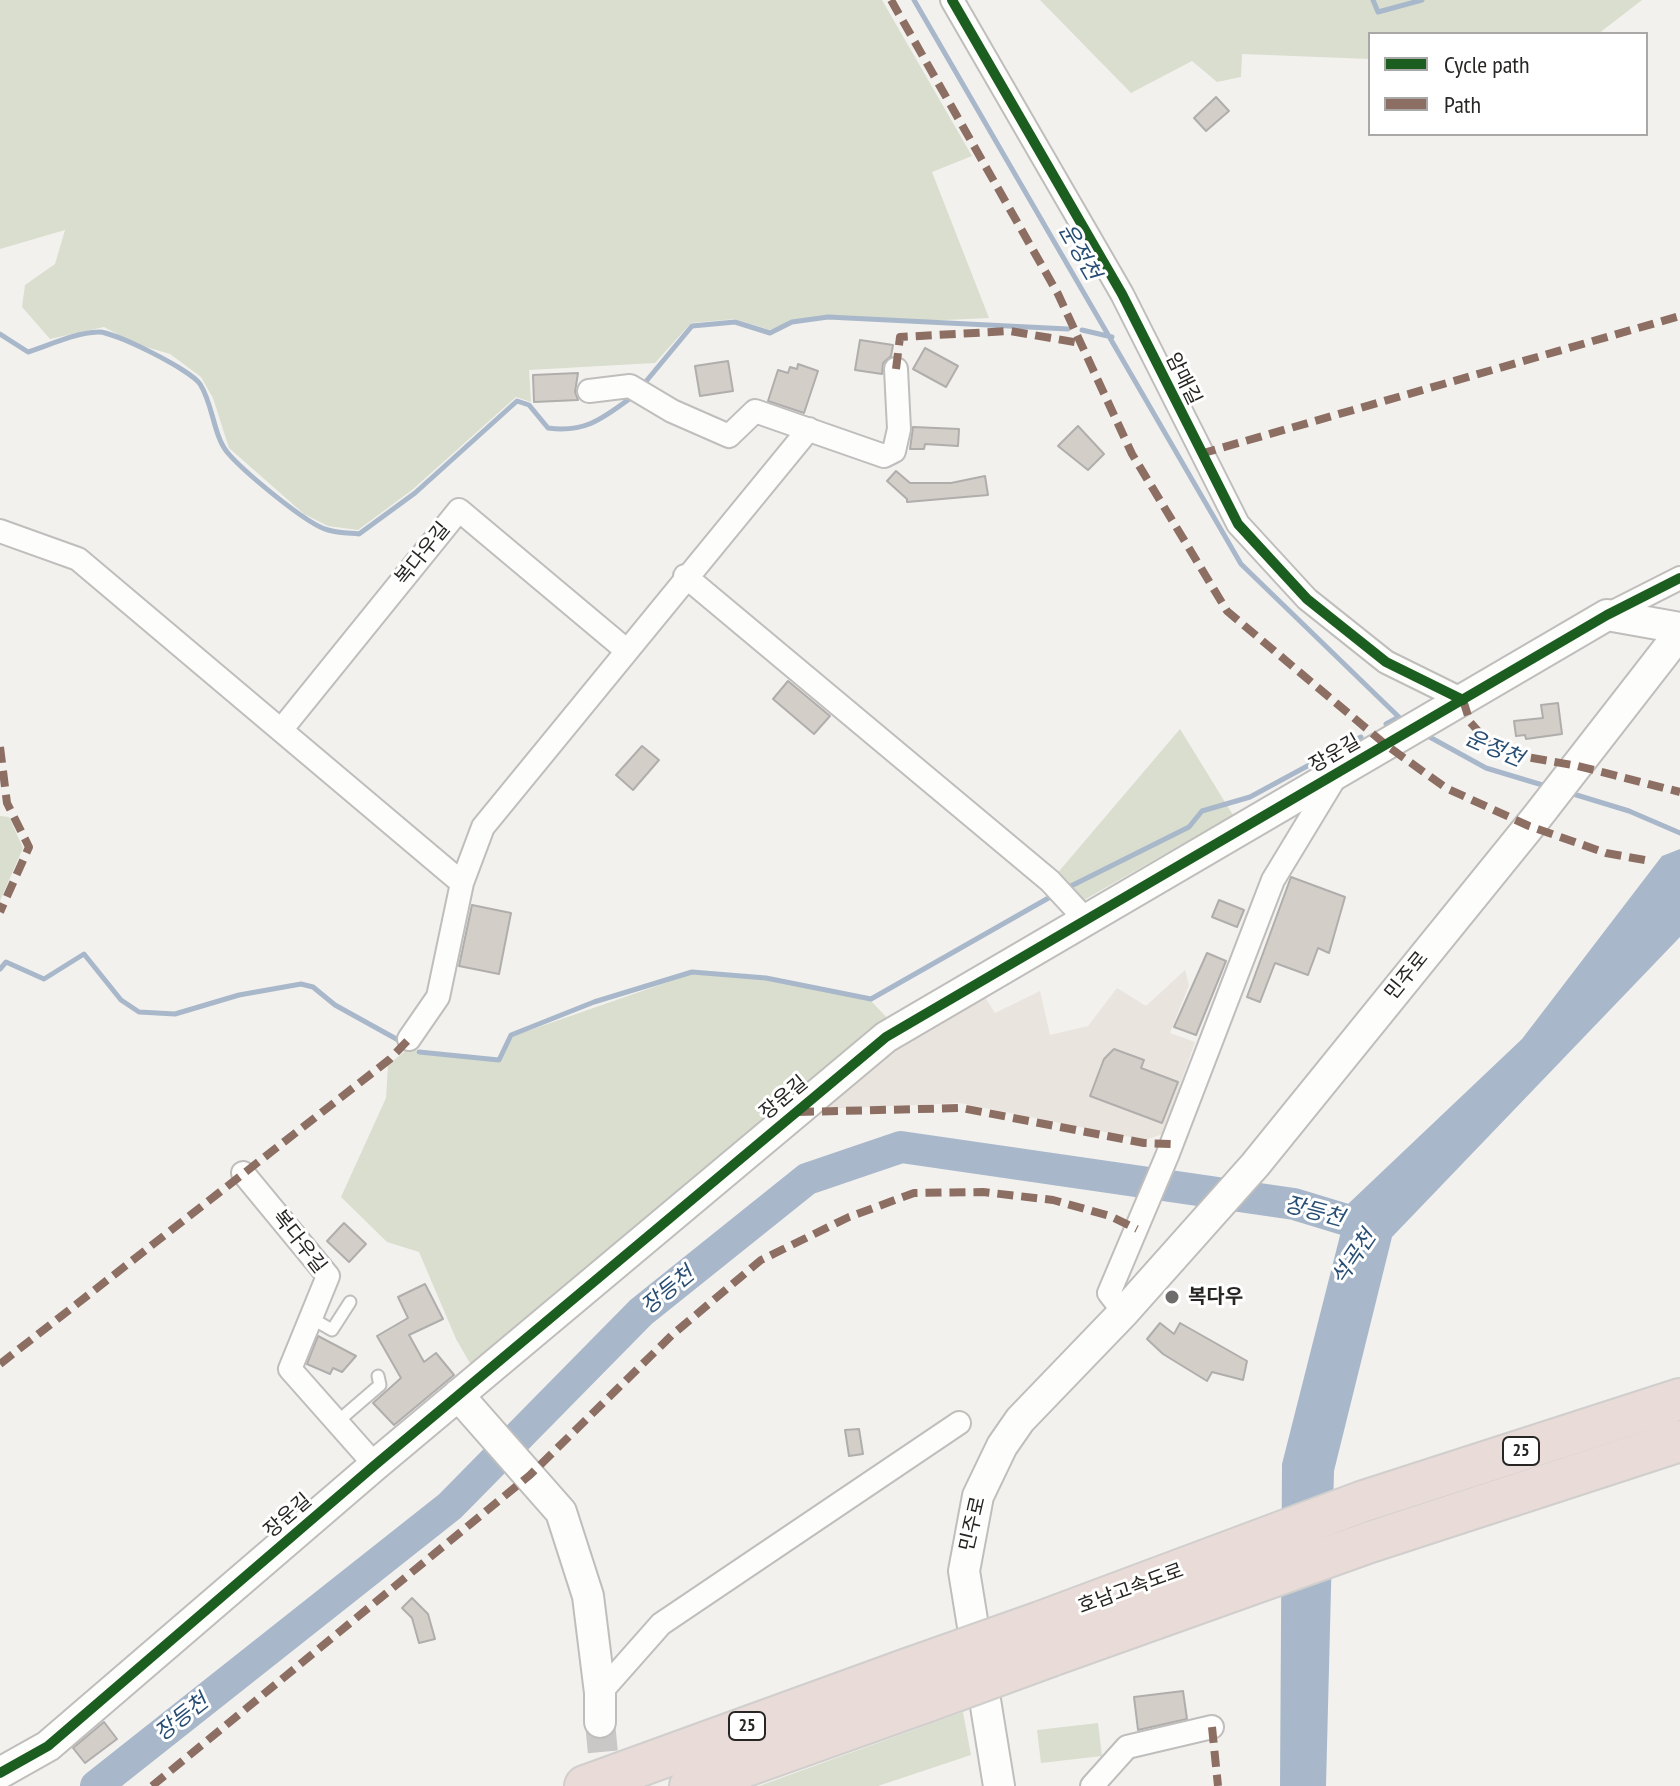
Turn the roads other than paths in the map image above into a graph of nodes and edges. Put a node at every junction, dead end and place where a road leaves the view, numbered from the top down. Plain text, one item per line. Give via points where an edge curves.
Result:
1 (952, 0) edge
2 (896, 369) dead end
3 (589, 391) dead end
4 (809, 429) junction
5 (0, 531) edge
6 (685, 576) junction
7 (1680, 578) edge
8 (1607, 615) junction
9 (1680, 630) edge
10 (626, 650) junction
11 (1454, 705) junction
12 (281, 730) junction
13 (1339, 772) junction
14 (462, 883) junction
15 (1086, 920) junction
16 (409, 1039) dead end
17 (243, 1173) dead end
18 (350, 1302) dead end
19 (1124, 1312) junction
20 (311, 1318) junction
21 (378, 1376) dead end
22 (458, 1395) junction
23 (1680, 1399) edge
24 (337, 1422) junction
25 (959, 1423) dead end
26 (1680, 1441) edge
27 (375, 1465) junction
28 (1196, 1583) junction
29 (917, 1685) junction
30 (600, 1708) joint
31 (1212, 1727) dead end
32 (0, 1773) edge
33 (585, 1786) edge
34 (690, 1786) edge
35 (999, 1786) edge
36 (1092, 1786) edge

1 - 11 street, 암매길 via 1122,294 1238,524 1307,599 1386,662
2 - 4 street via 899,429 894,451 884,456
3 - 4 street via 630,386 729,436 755,411
4 - 6 street
5 - 12 street via 78,559
6 - 10 street
6 - 15 street via 1050,881
7 - 8 street, 장운길
8 - 9 street
8 - 11 street, 장운길
9 - 19 street, 민주로 via 1569,777 1255,1165
10 - 12 street, 복다우길 via 459,510
10 - 14 street via 483,827
11 - 13 street, 장운길
12 - 14 street
13 - 15 street, 장운길
13 - 19 street via 1273,880 1109,1293
14 - 16 street via 438,997
15 - 22 street, 장운길 via 886,1037
17 - 20 street, 복다우길 via 328,1276
18 - 20 lane via 332,1330
19 - 35 street, 민주로 via 1020,1420 988,1471 971,1520 964,1571
20 - 24 street, 복다우길 via 290,1369
21 - 24 lane via 380,1385
22 - 27 street, 장운길
22 - 30 street via 561,1512 588,1596
23 - 28 highway, 호남고속도로 / 25 via 1361,1502
24 - 27 street, 복다우길
25 - 30 street via 661,1624
26 - 28 highway, 호남고속도로 / 25 via 1370,1542
27 - 32 street, 장운길 via 48,1746
28 - 29 highway, 호남고속도로 / 25, bridge
29 - 33 highway, 호남고속도로 / 25
29 - 34 highway, 호남고속도로 / 25
31 - 36 street via 1127,1747

